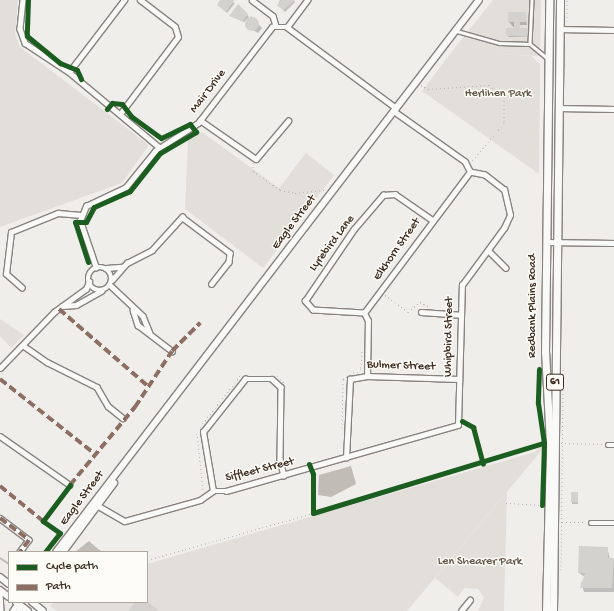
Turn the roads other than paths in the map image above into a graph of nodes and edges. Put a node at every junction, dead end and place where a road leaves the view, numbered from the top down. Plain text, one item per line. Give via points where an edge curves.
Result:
1 (23, 0) edge
2 (124, 0) edge
3 (140, 0) edge
4 (252, 0) edge
5 (308, 0) edge
6 (479, 0) edge
7 (532, 0) edge
8 (549, 0) edge
9 (560, 0) edge
10 (276, 26) junction
11 (287, 27) junction
12 (559, 29) junction
13 (456, 30) junction
14 (614, 30) edge
15 (530, 44) junction
16 (548, 58) junction
17 (69, 72) junction
18 (558, 108) junction
19 (614, 109) edge
20 (394, 110) junction
21 (120, 114) junction
22 (200, 120) junction
23 (288, 121) dead end
24 (159, 147) junction
25 (470, 172) junction
26 (81, 215) junction
27 (431, 219) junction
28 (546, 242) junction
29 (556, 242) junction
30 (614, 243) edge
31 (488, 250) junction
32 (122, 267) junction
33 (96, 268) junction
34 (106, 268) junction
35 (506, 268) dead end
36 (112, 280) junction
37 (89, 282) junction
38 (212, 284) dead end
39 (110, 285) junction
40 (22, 288) dead end
41 (101, 291) junction
42 (62, 306) junction
43 (133, 310) junction
44 (421, 312) dead end
45 (364, 313) junction
46 (460, 314) junction
47 (150, 333) junction
48 (24, 346) junction
49 (172, 351) dead end
50 (0, 368) edge
51 (367, 376) junction
52 (460, 379) junction
53 (123, 418) dead end
54 (0, 436) edge
55 (608, 445) road end
56 (614, 445) edge
57 (346, 458) junction
58 (284, 476) junction
59 (70, 485) dead end
60 (212, 491) junction
61 (96, 504) junction
62 (0, 518) edge
63 (591, 522) road end
64 (614, 523) edge
65 (21, 551) edge
66 (57, 551) edge
67 (64, 551) edge
68 (0, 577) edge
69 (8, 583) edge
70 (0, 591) edge
71 (470, 600) dead end
72 (19, 604) edge
73 (1, 611) edge
74 (12, 611) edge
75 (28, 611) edge
76 (462, 611) edge
77 (546, 611) edge
78 (553, 611) edge

1 - 17 street via 20,29 23,40
2 - 17 street
3 - 21 street via 175,27 178,36
4 - 10 street via 273,16
5 - 11 street
6 - 13 street, Eagle Street
7 - 15 lane
8 - 16 main road, Redbank Plains Road / 61
9 - 12 main road, Redbank Plains Road / 61
10 - 11 street
10 - 22 street, Mair Drive via 268,31
11 - 20 street
12 - 14 street
12 - 18 main road, Redbank Plains Road / 61
13 - 15 lane via 499,44
13 - 20 street, Eagle Street
15 - 16 lane
16 - 28 main road, Redbank Plains Road / 61
17 - 21 street
18 - 19 street
18 - 29 main road, Redbank Plains Road / 61
20 - 25 street via 465,162
20 - 61 street, Eagle Street
21 - 24 street
22 - 23 street via 253,159 262,156
22 - 24 street, Mair Drive
24 - 26 street, Mair Drive via 126,187 90,203
25 - 27 street, Elkhorn Street via 438,216
25 - 31 street, Whipbird Street via 496,183 509,199 508,222
26 - 33 street
26 - 40 street via 58,213 10,232 6,274
27 - 45 street, Elkhorn Street via 428,229
27 - 45 street, Lyrebird Lane via 395,194 383,195 354,229 305,301 313,310
28 - 29 street
28 - 77 main road, Redbank Plains Road / 61 via 545,364 550,443
29 - 30 street
29 - 78 main road, Redbank Plains Road / 61 via 560,443
31 - 35 street
31 - 46 street, Whipbird Street via 462,285
32 - 34 street
32 - 36 street
32 - 38 street via 152,250 176,220 184,218 230,253 229,262
33 - 34 street
33 - 37 street via 90,273
34 - 36 street
36 - 39 street
37 - 41 street via 93,288
37 - 42 street via 82,293
39 - 41 street
39 - 43 street
41 - 42 street via 76,305
42 - 48 street
43 - 47 street via 143,316
43 - 47 street via 138,325
44 - 46 street
45 - 51 street via 368,321
46 - 52 street, Whipbird Street
47 - 49 street
48 - 50 street
48 - 53 street via 47,362 97,387 108,406
51 - 52 street, Bulmer Street
51 - 57 street, Bulmer Street via 354,377 348,385
52 - 57 street, Whipbird Street via 458,425
54 - 59 street
55 - 56 street
57 - 58 street, Siffleet Street
58 - 60 street, Siffleet Street via 226,491
58 - 60 street via 280,459 281,387 272,379 245,379 203,432
60 - 61 street, Siffleet Street via 200,500 125,521
61 - 66 street, Eagle Street
61 - 67 street, Eagle Street
62 - 65 street via 29,540
63 - 64 street
68 - 69 street
70 - 73 street
71 - 76 street
72 - 74 street
72 - 75 street

